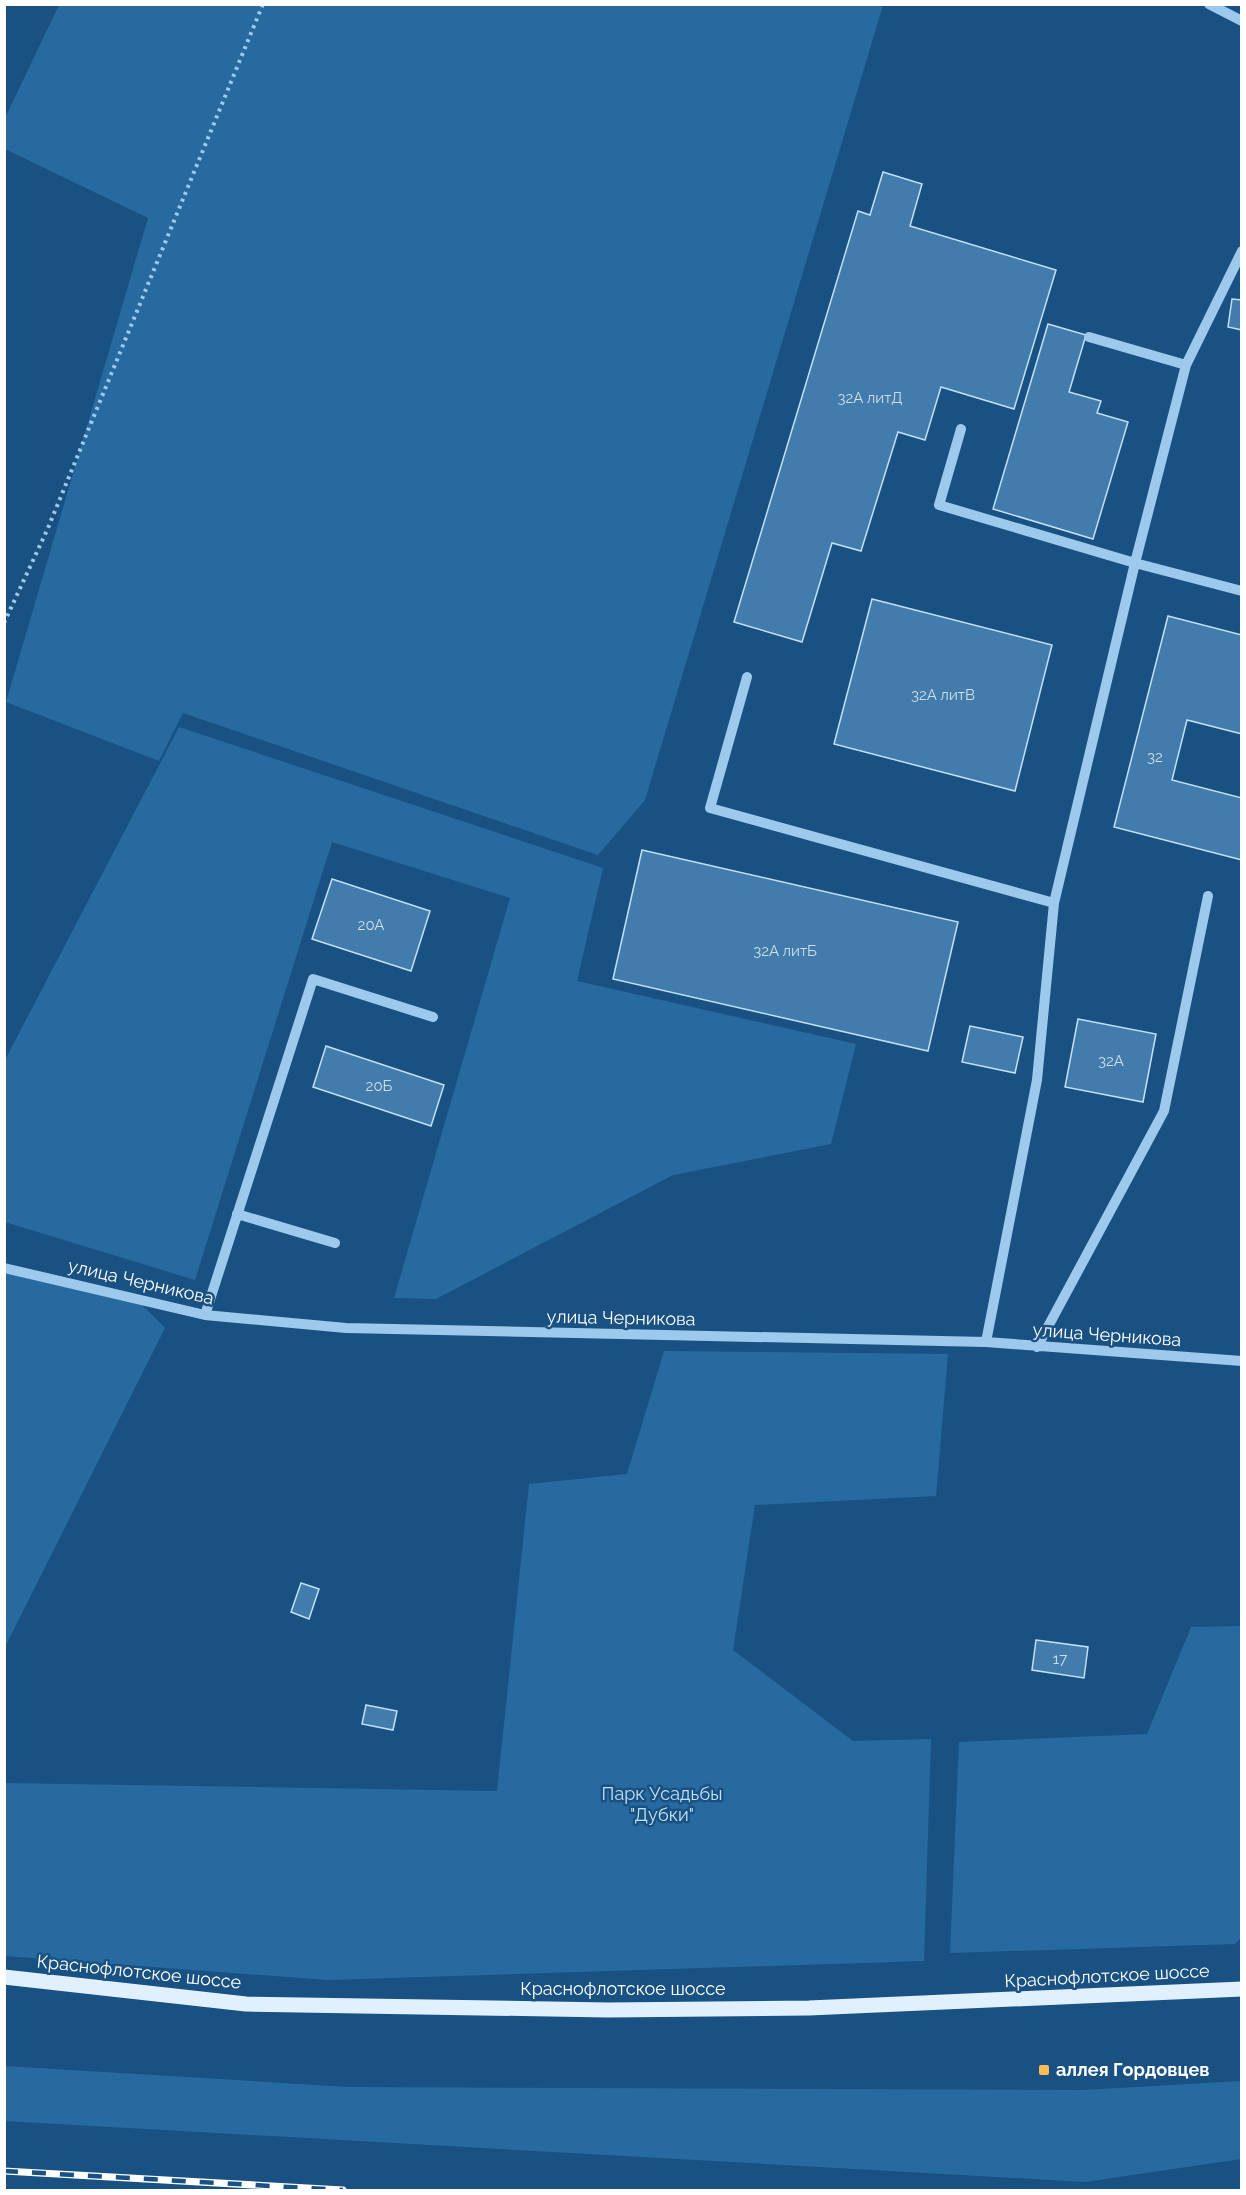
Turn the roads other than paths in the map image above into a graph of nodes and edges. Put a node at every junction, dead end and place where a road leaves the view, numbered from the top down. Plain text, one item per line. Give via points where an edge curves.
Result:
1 (1209, 4) edge
2 (1242, 21) edge
3 (1242, 251) edge
4 (1089, 337) dead end
5 (1186, 365) junction
6 (961, 429) dead end
7 (1135, 563) junction
8 (1242, 591) edge
9 (747, 677) dead end
10 (1208, 896) dead end
11 (1054, 903) junction
12 (433, 1017) dead end
13 (237, 1214) junction
14 (336, 1243) dead end
15 (4, 1268) edge
16 (205, 1315) junction
17 (986, 1342) junction
18 (1037, 1347) junction
19 (1242, 1360) edge
20 (4, 1977) edge
21 (1242, 1989) edge

1 - 2 street
3 - 5 street
4 - 5 street
5 - 7 street
6 - 7 street via 939,505
7 - 8 street
7 - 11 street
9 - 11 street via 710,808
10 - 18 street via 1164,1111
11 - 17 street via 1037,1080
12 - 13 street via 313,979
13 - 14 street
13 - 16 street
15 - 16 street, улица Черникова
16 - 17 street, улица Черникова via 346,1328
17 - 18 street, улица Черникова
18 - 19 street, улица Черникова
20 - 21 main road, Краснофлотское шоссе via 246,2004 608,2010 809,2008

